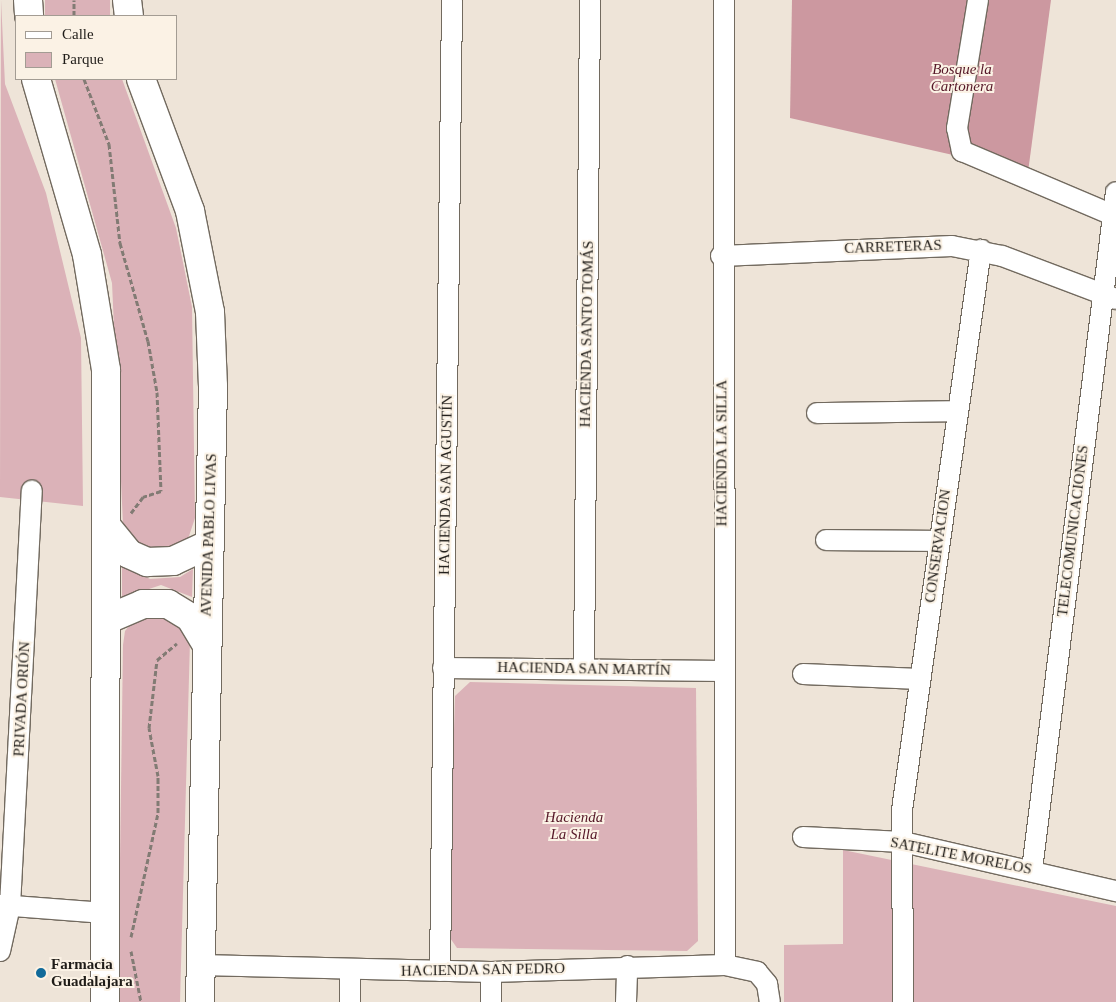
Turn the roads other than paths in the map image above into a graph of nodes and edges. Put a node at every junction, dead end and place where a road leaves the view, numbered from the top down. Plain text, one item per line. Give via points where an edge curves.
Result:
1 (28, 0) edge
2 (127, 0) edge
3 (452, 0) edge
4 (590, 0) edge
5 (724, 0) edge
6 (978, 0) edge
7 (29, 15) edge
8 (129, 15) edge
9 (36, 80) edge
10 (141, 80) edge
11 (1116, 192) edge
12 (1113, 215) junction
13 (981, 250) junction
14 (721, 256) junction
15 (1109, 296) edge
16 (958, 411) junction
17 (817, 413) dead end
18 (32, 491) dead end
19 (120, 524) junction
20 (826, 540) dead end
21 (938, 541) junction
22 (209, 544) junction
23 (108, 619) junction
24 (206, 644) junction
25 (584, 667) junction
26 (444, 668) junction
27 (724, 671) junction
28 (803, 674) dead end
29 (920, 679) junction
30 (8, 817) edge
31 (803, 837) dead end
32 (903, 842) junction
33 (1032, 870) junction
34 (1116, 892) edge
35 (5, 906) edge
36 (105, 913) junction
37 (0, 951) edge
38 (200, 965) junction
39 (725, 965) junction
40 (627, 966) junction
41 (440, 970) junction
42 (350, 971) junction
43 (492, 972) junction
44 (105, 1002) edge
45 (200, 1002) edge
46 (350, 1002) edge
47 (491, 1002) edge
48 (626, 1002) edge
49 (770, 1002) edge
50 (903, 1002) edge

1 - 7 main road
2 - 8 main road
3 - 26 street, HACIENDA SAN AGUSTÍN
4 - 25 street, HACIENDA SANTO TOMÁS
5 - 14 street, HACIENDA LA SILLA
6 - 12 street via 957,128 962,151
9 - 19 main road via 87,254 103,334
10 - 22 main road, AVENIDA PABLO LIVAS via 190,211 208,297 213,386
11 - 12 street, TELECOMUNICACIONES
12 - 15 street, TELECOMUNICACIONES
13 - 14 street, CARRETERAS via 920,244
13 - 15 street, CARRETERAS
13 - 16 street, CONSERVACION
14 - 27 street, HACIENDA LA SILLA
15 - 33 street, TELECOMUNICACIONES
16 - 17 street
16 - 21 street, CONSERVACION
18 - 30 street, PRIVADA ORIÓN
19 - 22 main road via 129,554 148,562 173,561
19 - 23 main road
20 - 21 street
21 - 29 street, CONSERVACION
22 - 24 main road, AVENIDA PABLO LIVAS
23 - 24 main road via 143,604 168,604 190,617
23 - 36 main road
24 - 38 main road, AVENIDA PABLO LIVAS
25 - 26 street, HACIENDA SAN MARTÍN
25 - 27 street, HACIENDA SAN MARTÍN
26 - 41 street, HACIENDA SAN AGUSTÍN
27 - 39 street, HACIENDA LA SILLA
28 - 29 street
29 - 32 street, CONSERVACION via 902,810
30 - 35 street, PRIVADA ORIÓN
31 - 32 street, SATELITE MORELOS
32 - 33 street, SATELITE MORELOS
32 - 50 street, CONSERVACION
33 - 34 street, SATELITE MORELOS
35 - 36 street
35 - 37 street, PRIVADA ORIÓN
36 - 44 main road
38 - 42 street, HACIENDA SAN PEDRO
38 - 45 main road, AVENIDA PABLO LIVAS
39 - 40 street, HACIENDA SAN PEDRO
39 - 49 street, HACIENDA SAN PEDRO via 749,969 763,977
40 - 43 street, HACIENDA SAN PEDRO
40 - 48 street
41 - 42 street, HACIENDA SAN PEDRO
41 - 43 street, HACIENDA SAN PEDRO
42 - 46 street
43 - 47 street

